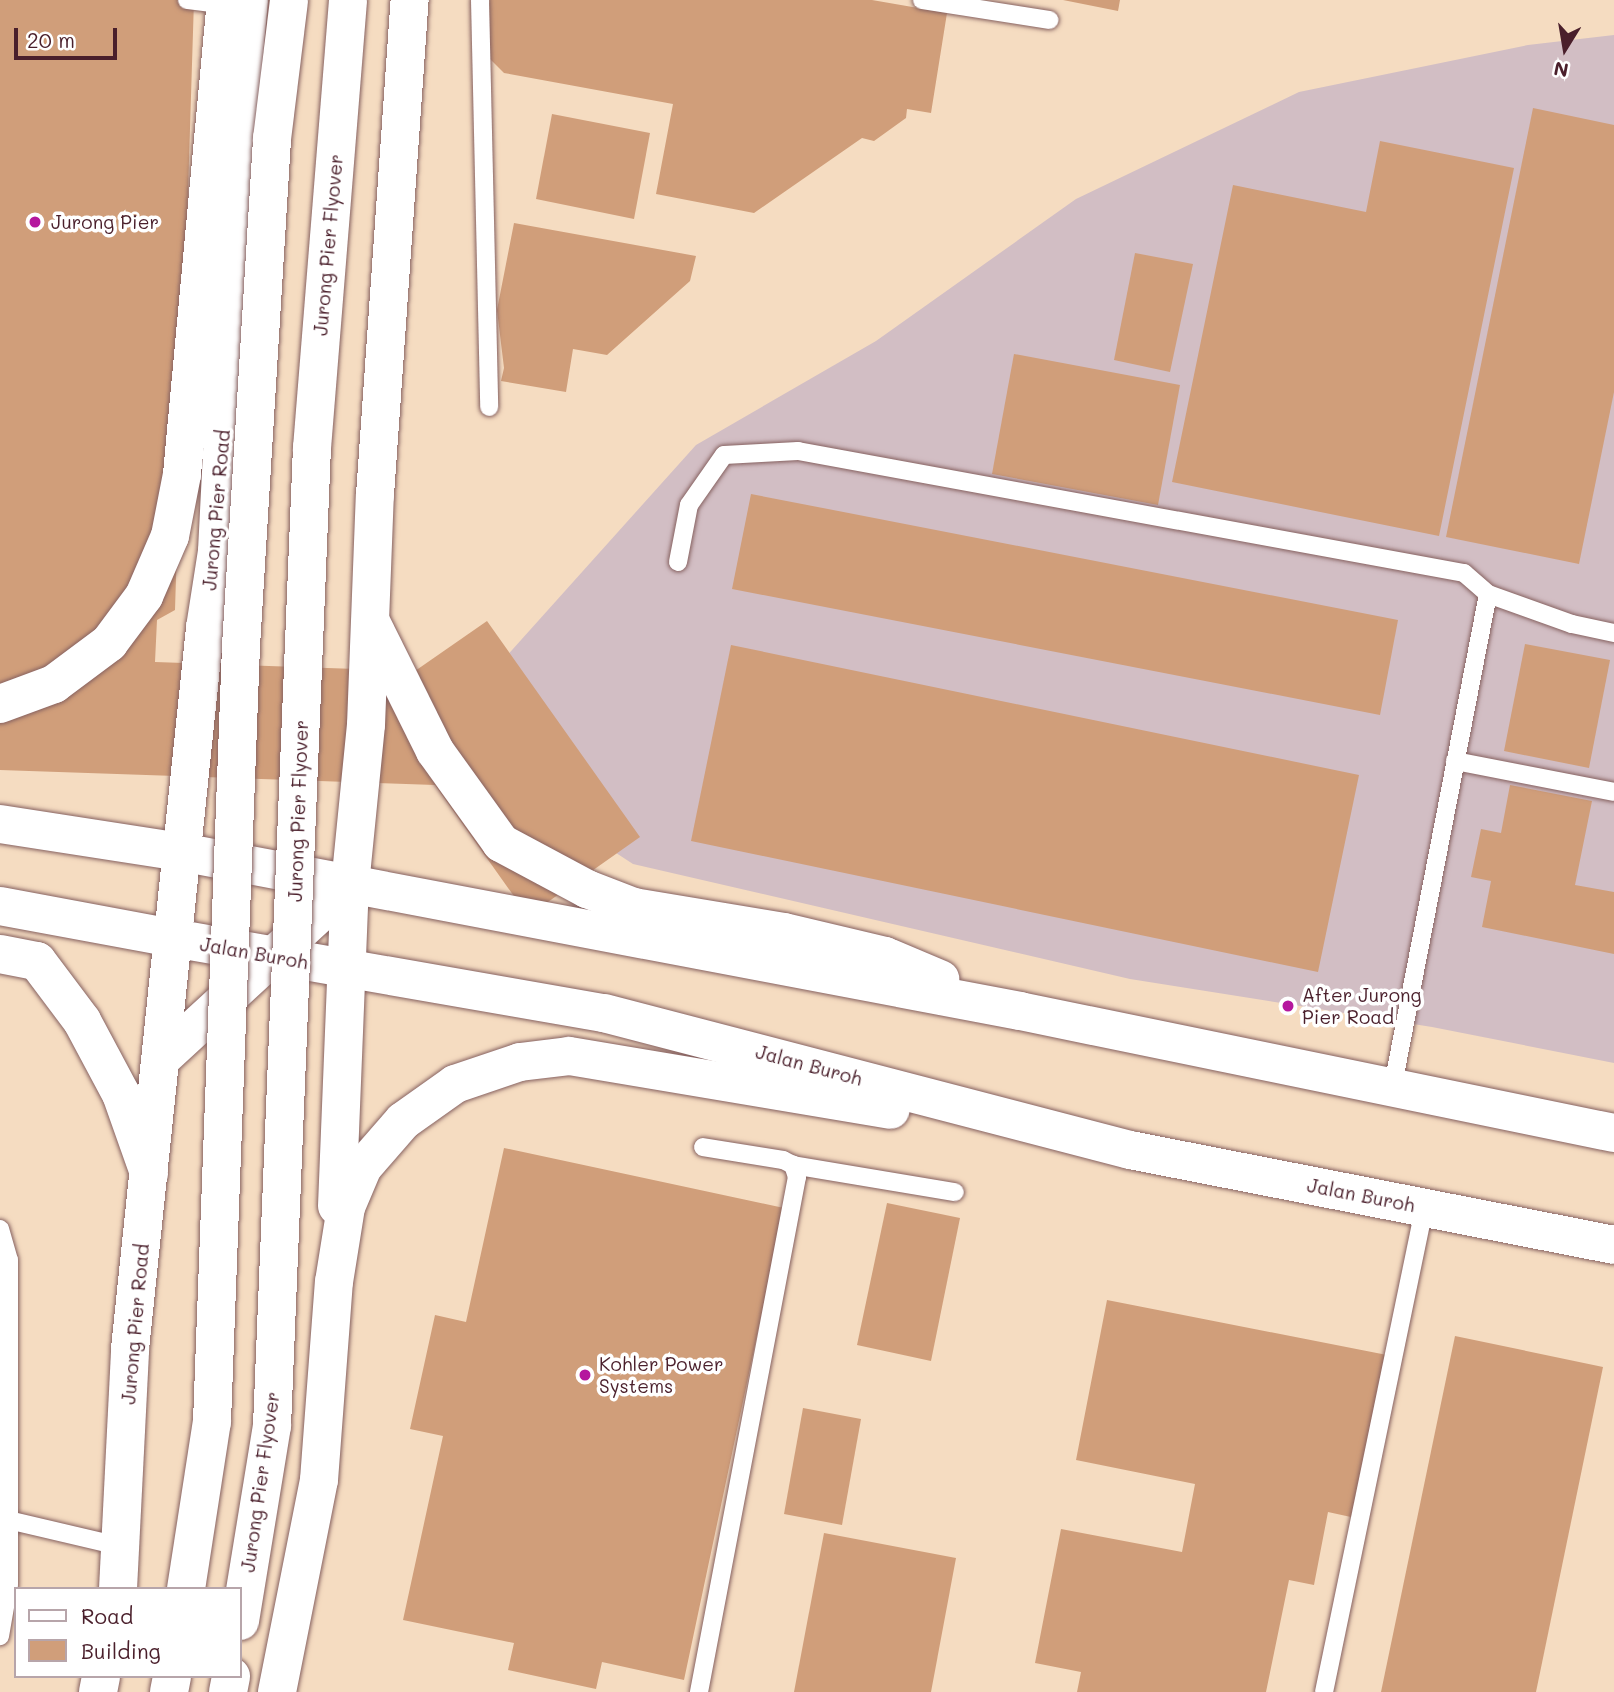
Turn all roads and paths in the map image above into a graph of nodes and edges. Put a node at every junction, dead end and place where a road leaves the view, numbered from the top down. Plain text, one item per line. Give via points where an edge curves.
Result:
1 (187, 0) edge
2 (289, 0) edge
3 (348, 0) edge
4 (410, 0) edge
5 (480, 0) edge
6 (922, 0) edge
7 (234, 2) edge
8 (1049, 20) dead end
9 (489, 407) dead end
10 (678, 562) dead end
11 (1488, 594) junction
12 (370, 620) junction
13 (1614, 633) edge
14 (0, 704) edge
15 (1455, 761) junction
16 (1614, 792) edge
17 (0, 824) edge
18 (181, 852) junction
19 (350, 885) junction
20 (0, 906) edge
21 (173, 938) junction
22 (0, 954) edge
23 (272, 956) junction
24 (347, 970) junction
25 (1020, 1011) junction
26 (160, 1060) junction
27 (1393, 1085) junction
28 (1614, 1133) edge
29 (703, 1147) dead end
30 (1130, 1150) junction
31 (793, 1165) junction
32 (149, 1172) junction
33 (955, 1192) dead end
34 (1424, 1208) junction
35 (0, 1229) edge
36 (1614, 1245) edge
37 (334, 1282) junction
38 (5, 1520) edge
39 (119, 1546) junction
40 (118, 1587) edge
41 (186, 1587) edge
42 (242, 1609) edge
43 (0, 1636) edge
44 (277, 1692) edge
45 (699, 1692) edge
46 (1324, 1692) edge

1 - 7 lane
2 - 41 main road, bridge via 272,139 242,633 212,1422
3 - 42 main road, Jurong Pier Flyover, bridge via 312,448 272,1426
4 - 12 main road
5 - 9 lane
6 - 8 lane
7 - 14 main road via 182,474 170,536 144,596 109,643 54,684
7 - 18 main road, Jurong Pier Road via 217,551
10 - 11 lane via 689,505 724,455 798,450 1464,573
11 - 13 lane via 1572,624
11 - 15 lane
12 - 19 main road
12 - 25 main road via 435,751 501,843 587,889 634,907 785,932 885,957
15 - 16 lane
15 - 27 lane
17 - 18 main road
18 - 19 main road
18 - 21 main road, Jurong Pier Road
19 - 23 main road
19 - 24 main road
19 - 25 main road
20 - 21 main road, Jalan Buroh
21 - 23 main road, Jalan Buroh
21 - 26 main road, Jurong Pier Road
22 - 32 main road via 37,961 82,1021 121,1094
23 - 24 main road, Jalan Buroh
23 - 26 main road
24 - 30 main road, Jalan Buroh via 604,1013
24 - 37 main road
25 - 27 main road
26 - 32 main road, Jurong Pier Road
27 - 28 main road
29 - 31 lane
30 - 34 main road, Jalan Buroh
30 - 37 main road via 569,1056 520,1062 455,1084 403,1121 363,1167 346,1207
31 - 33 lane
31 - 45 lane via 797,1177 774,1310
32 - 39 main road, Jurong Pier Road via 130,1349
34 - 36 main road, Jalan Buroh
34 - 46 lane
35 - 38 lane via 9,1260
37 - 44 main road via 319,1480
38 - 39 lane
38 - 43 lane via 9,1584
39 - 40 main road, Jurong Pier Road

